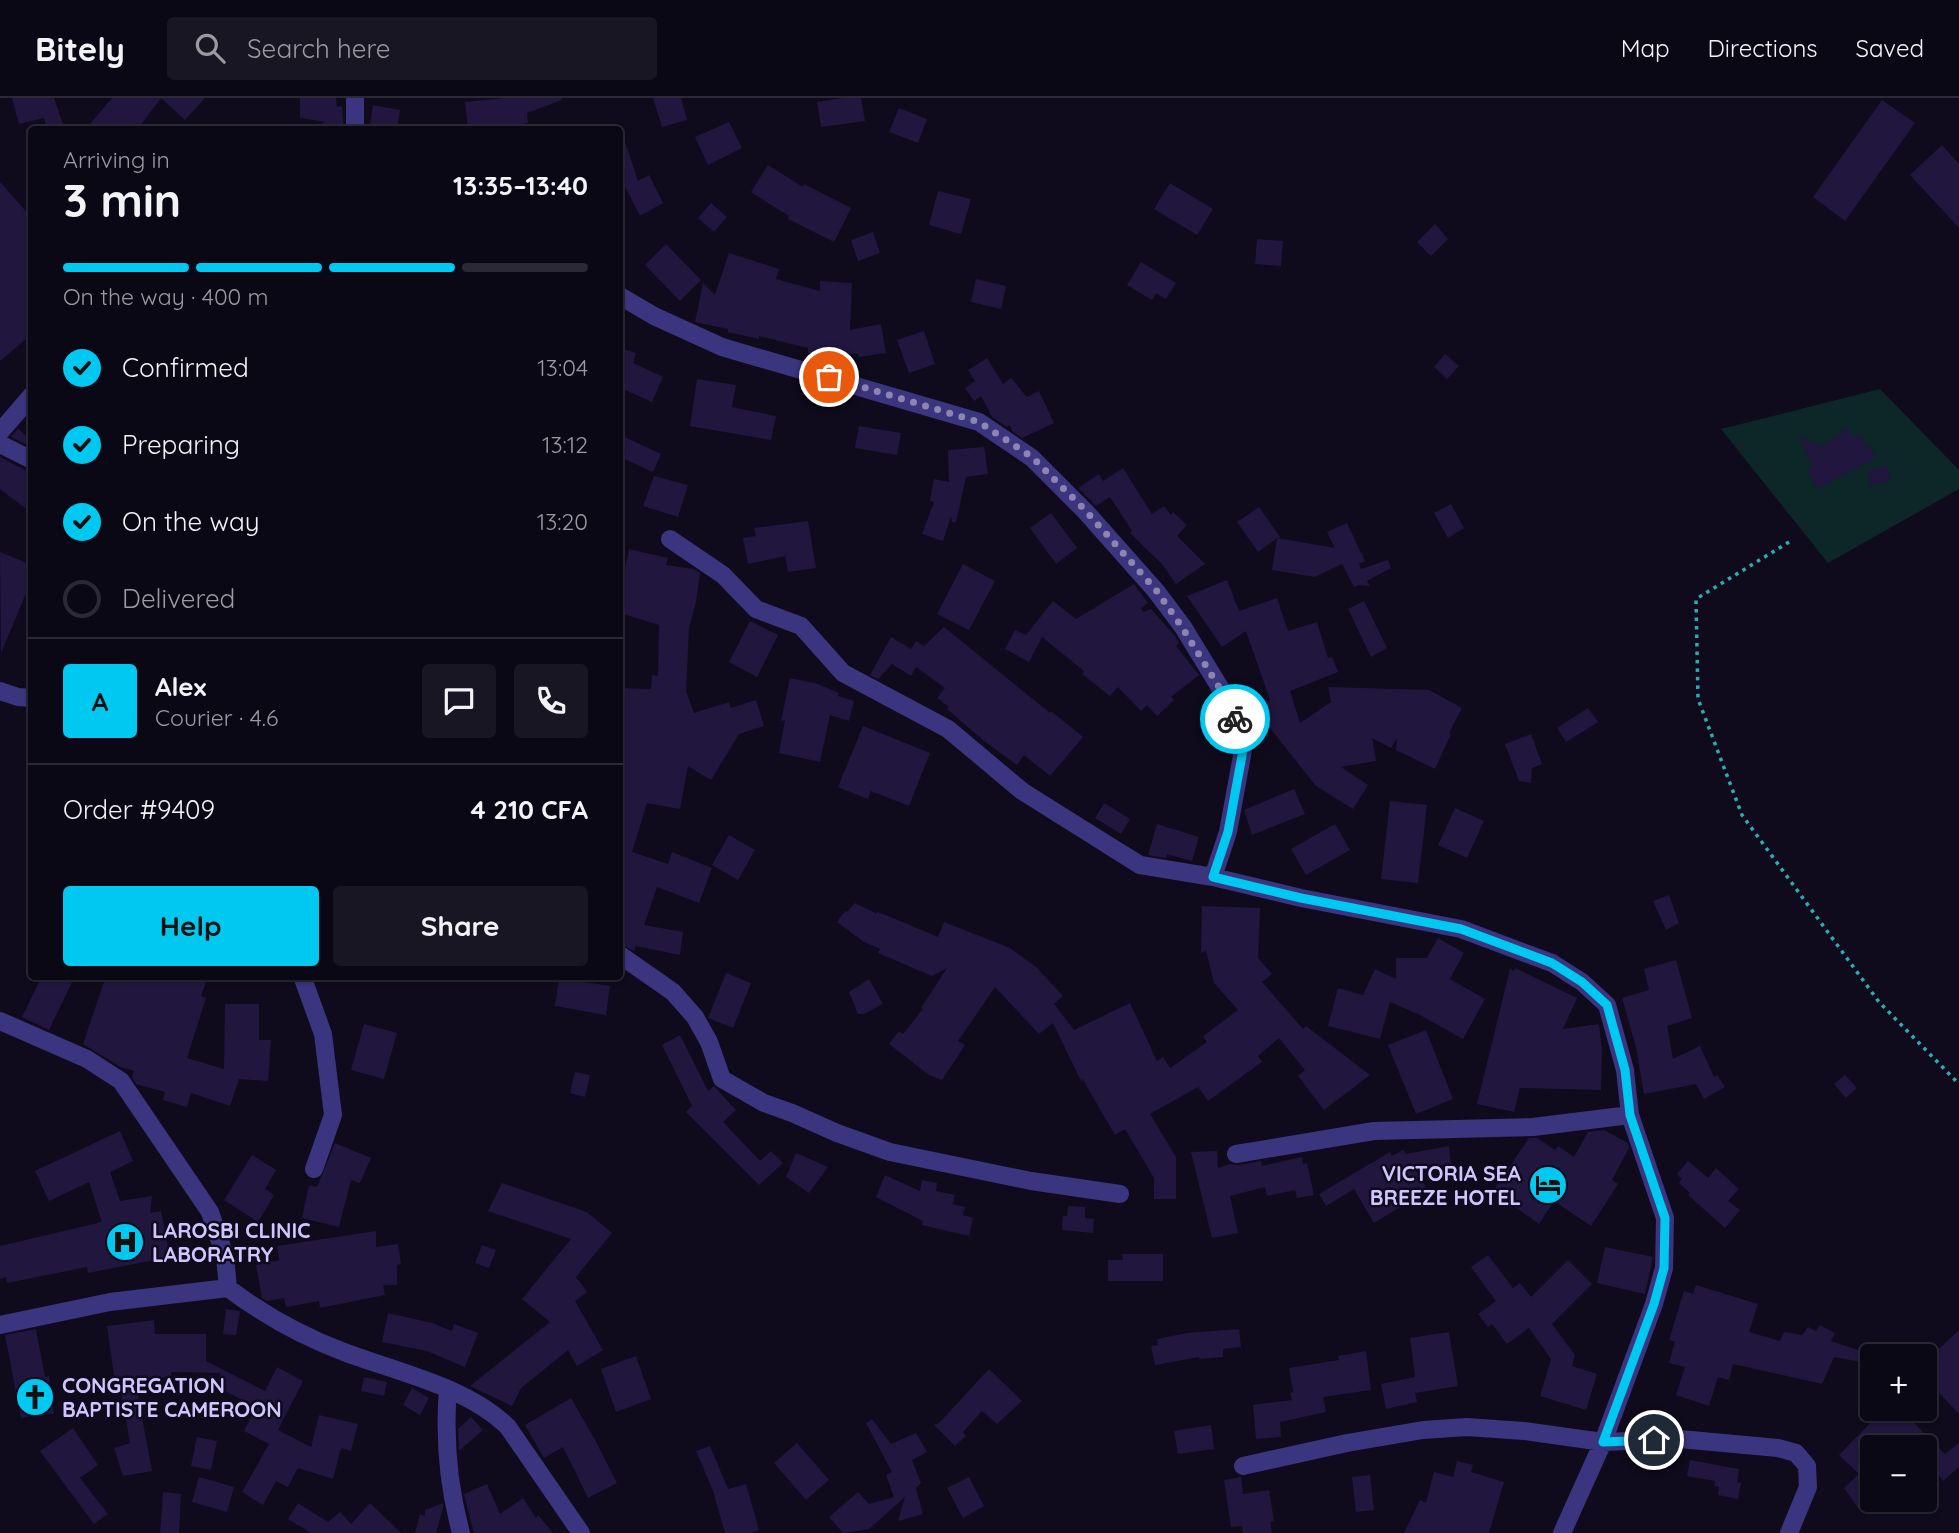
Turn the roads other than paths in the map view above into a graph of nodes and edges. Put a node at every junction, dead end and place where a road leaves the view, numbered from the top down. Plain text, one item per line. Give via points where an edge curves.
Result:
1 (355, 98) edge
2 (355, 126) edge
3 (623, 298) edge
4 (28, 400) edge
5 (0, 432) edge
6 (0, 444) edge
7 (28, 458) edge
8 (670, 539) dead end
9 (0, 691) edge
10 (28, 698) edge
11 (1213, 877) junction
12 (623, 958) edge
13 (303, 980) edge
14 (0, 1021) edge
15 (1630, 1115) junction
16 (1236, 1154) dead end
17 (314, 1169) dead end
18 (1120, 1194) dead end
19 (228, 1288) junction
20 (0, 1325) edge
21 (448, 1389) junction
22 (1603, 1442) junction
23 (1243, 1466) dead end
24 (461, 1533) edge
25 (581, 1533) edge
26 (1562, 1533) edge
27 (1789, 1533) edge

1 - 2 street
3 - 11 street via 722,347 979,422 1032,457 1156,590 1230,705 1243,750 1228,832
4 - 5 street
6 - 7 street
8 - 11 street via 723,575 756,609 801,626 844,673 948,729 1022,791 1140,865
9 - 10 street
11 - 15 street via 1461,929 1552,963 1607,1005 1625,1070
12 - 18 street via 673,992 695,1017 722,1079 764,1103 890,1152
13 - 17 street via 323,1034 334,1115
14 - 19 street via 86,1059 121,1081 210,1212 225,1255
15 - 16 street via 1533,1127 1374,1131
15 - 22 street via 1665,1218 1664,1268
19 - 20 street via 110,1302
19 - 21 street via 292,1331
21 - 24 street via 446,1454
21 - 25 street via 508,1427
22 - 23 street via 1467,1427 1347,1443
22 - 26 street
22 - 27 street via 1680,1439 1796,1453 1807,1466 1808,1487

